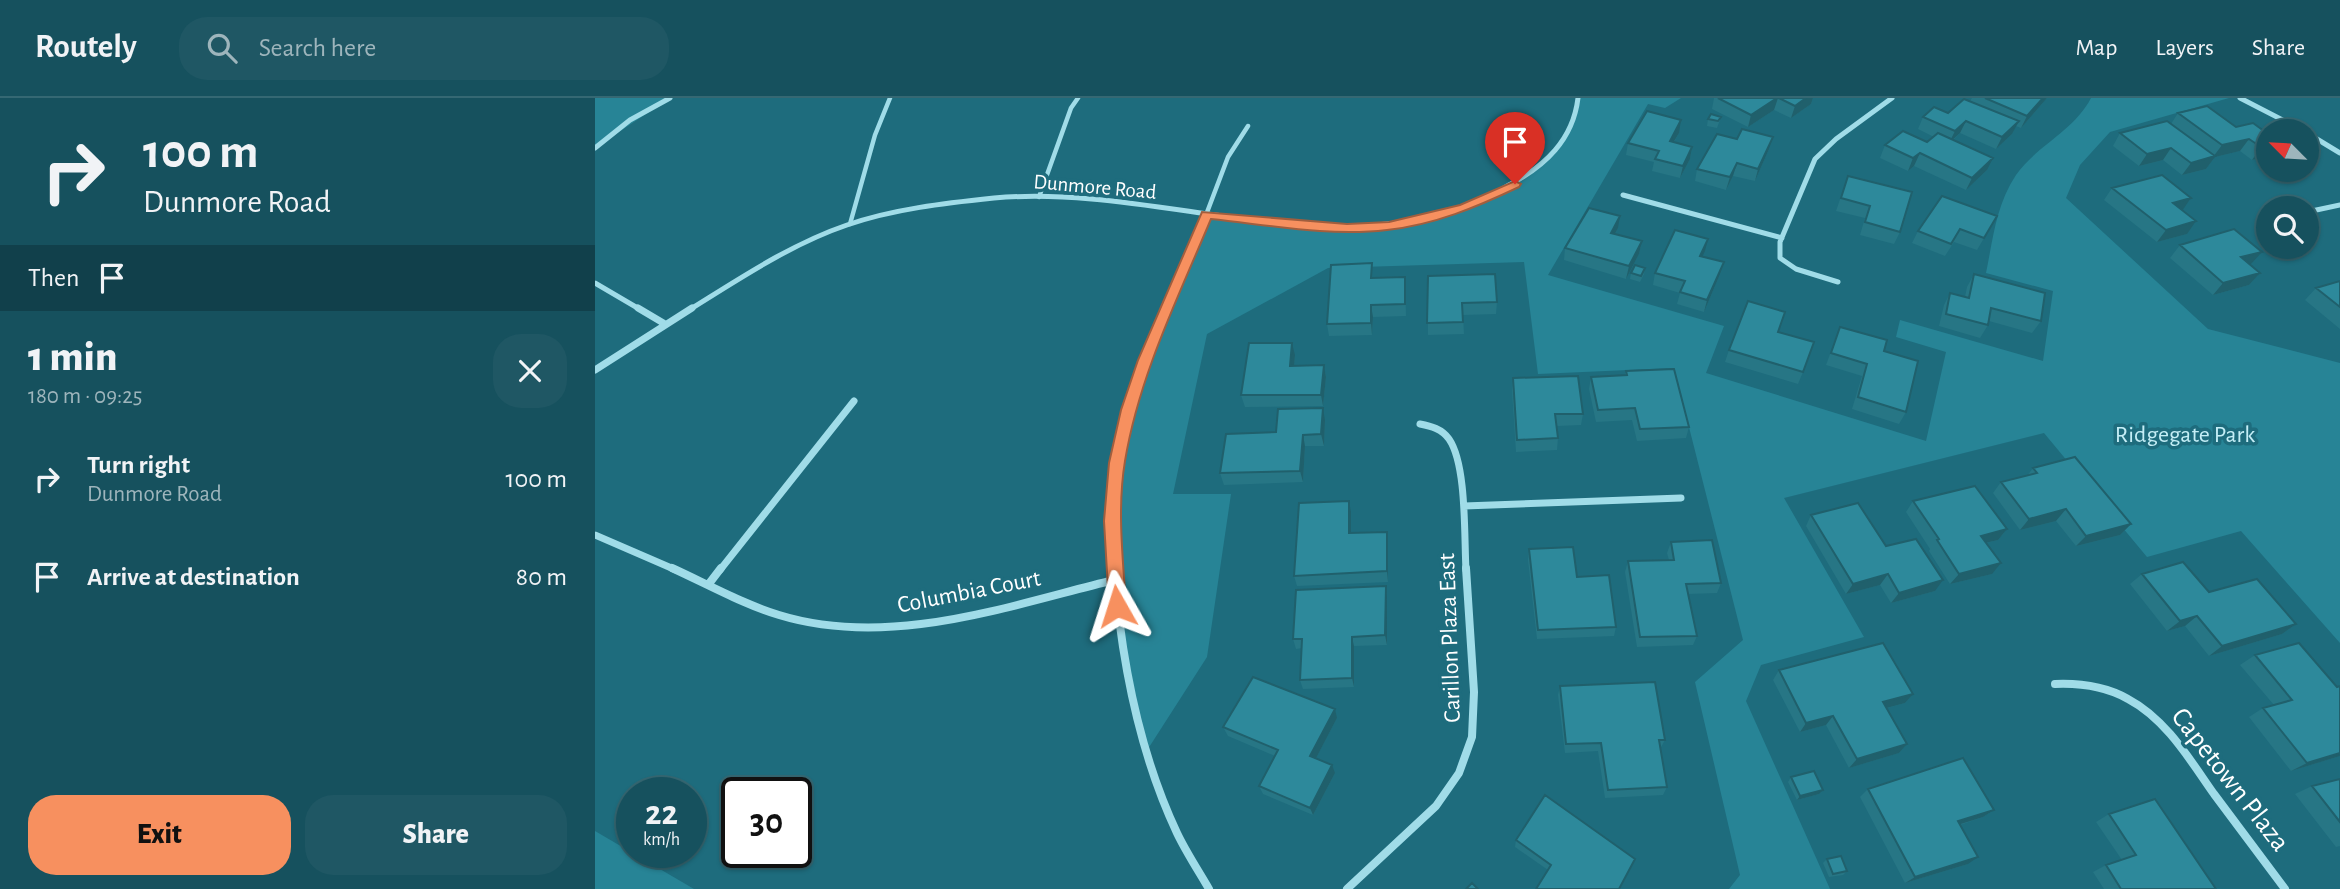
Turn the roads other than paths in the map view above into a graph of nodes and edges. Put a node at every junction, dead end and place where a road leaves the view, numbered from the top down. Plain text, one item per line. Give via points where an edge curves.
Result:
1 (670, 98) edge
2 (890, 98) edge
3 (1078, 98) edge
4 (1578, 98) edge
5 (1892, 98) edge
6 (2240, 98) edge
7 (2280, 119) edge
8 (1248, 126) dead end
9 (2319, 140) edge
10 (595, 148) edge
11 (2340, 153) edge
12 (1623, 195) dead end
13 (1039, 197) junction
14 (2340, 205) edge
15 (2319, 209) edge
16 (1206, 215) junction
17 (850, 224) junction
18 (1782, 239) junction
19 (1838, 282) dead end
20 (595, 284) edge
21 (665, 324) junction
22 (595, 370) edge
23 (854, 401) dead end
24 (1420, 424) dead end
25 (1682, 498) dead end
26 (1464, 506) junction
27 (595, 535) edge
28 (1114, 580) junction
29 (708, 585) junction
30 (2055, 684) dead end
31 (1209, 889) edge
32 (1347, 889) edge
33 (2285, 889) edge

1 - 10 street via 629,120
2 - 17 lane
3 - 13 lane
4 - 16 street, Dunmore Road via 1570,131 1539,167 1464,208 1389,226 1347,228
5 - 18 street via 1815,159
6 - 7 street
8 - 16 lane via 1223,165
9 - 11 street
12 - 18 street
13 - 16 street, Dunmore Road
13 - 17 street, Dunmore Road via 1000,196
14 - 15 street
16 - 28 street via 1129,410 1117,463 1112,521
17 - 21 street, Dunmore Road via 786,252
18 - 19 street via 1778,253 1783,262
20 - 21 street
21 - 22 street, Dunmore Road
23 - 29 street
24 - 26 street, Carillon Plaza East via 1440,429 1452,442
25 - 26 street
26 - 32 street, Carillon Plaza East via 1474,702 1468,751 1436,806
27 - 29 street, Columbia Court
28 - 29 street, Columbia Court via 944,621 891,627 836,626 779,615
28 - 31 street via 1138,731 1173,825
30 - 33 street, Capetown Plaza via 2081,684 2119,694 2155,719

